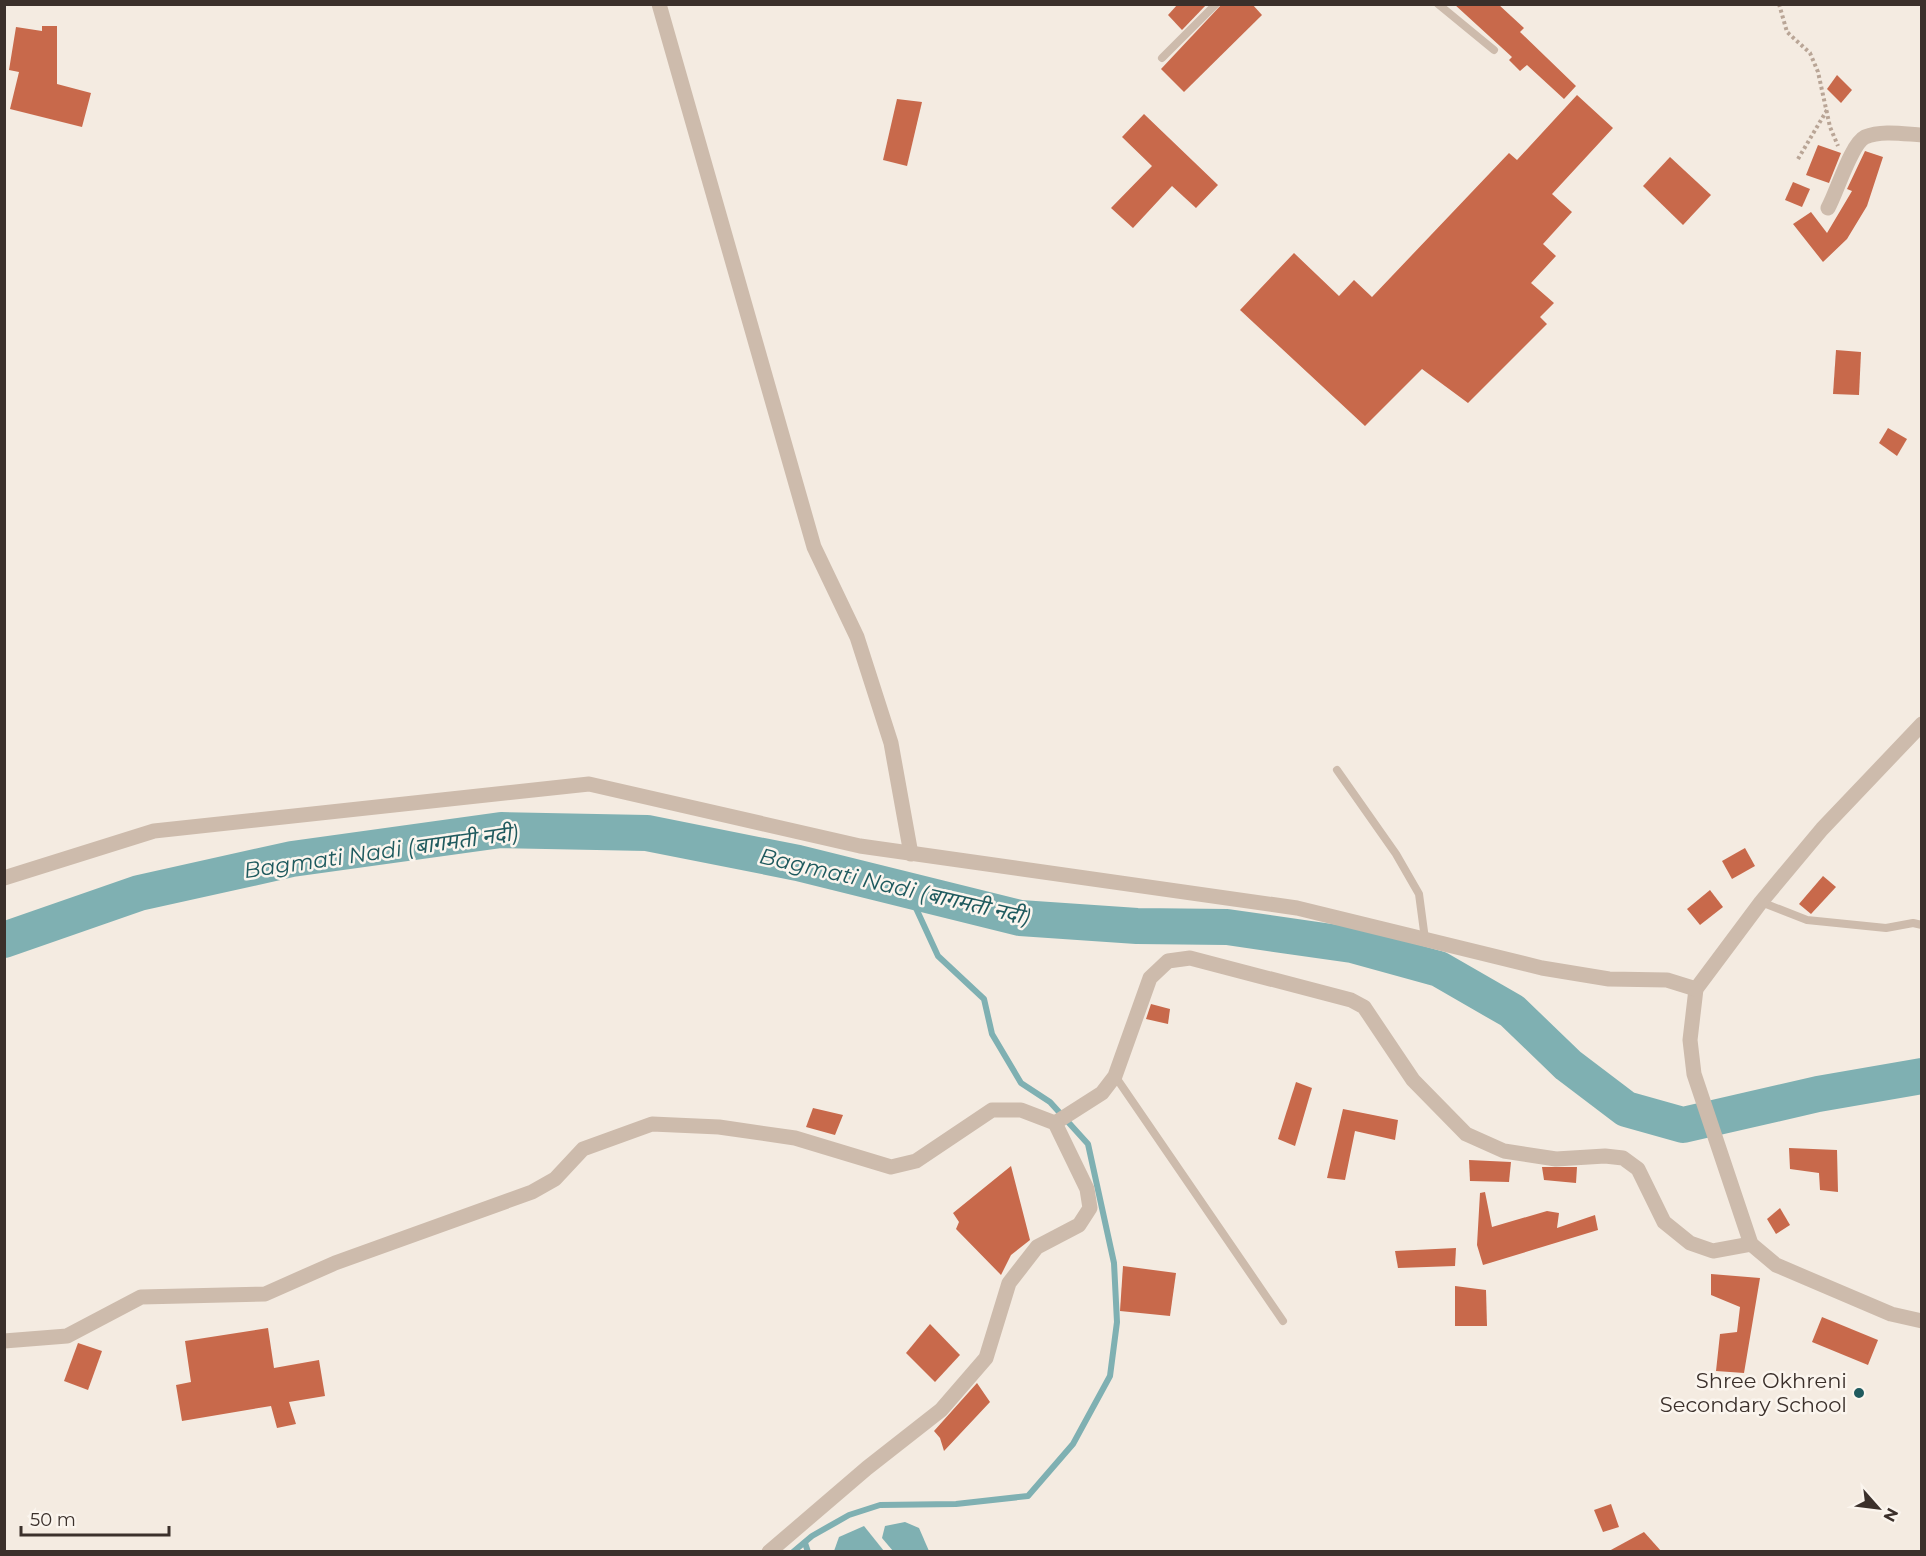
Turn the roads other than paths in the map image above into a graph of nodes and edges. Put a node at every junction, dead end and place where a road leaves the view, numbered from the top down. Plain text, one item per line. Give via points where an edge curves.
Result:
1 (659, 4) edge
2 (1216, 4) edge
3 (1438, 4) edge
4 (1494, 50) dead end
5 (1162, 58) dead end
6 (1922, 135) edge
7 (1828, 208) dead end
8 (1922, 724) edge
9 (1337, 770) dead end
10 (911, 854) junction
11 (4, 878) edge
12 (1761, 902) junction
13 (1922, 925) edge
14 (1425, 939) junction
15 (1696, 990) junction
16 (1115, 1076) junction
17 (1055, 1124) junction
18 (1751, 1244) junction
19 (1283, 1321) dead end
20 (1922, 1322) edge
21 (4, 1341) edge
22 (769, 1551) edge

1 - 10 street via 814,548 857,637 891,743
2 - 5 lane
3 - 4 lane
6 - 7 street via 1883,133 1863,138 1852,150
8 - 12 street via 1822,829
9 - 14 lane via 1419,894
10 - 11 street via 860,846 589,784 154,831
10 - 14 street via 1297,908
12 - 13 lane via 1807,920 1886,928
12 - 15 street
14 - 15 street via 1542,968 1609,979 1667,980
15 - 18 street via 1690,1040 1694,1074
16 - 17 street via 1102,1093
16 - 18 street via 1150,978 1168,961 1190,957 1213,962 1364,1007 1413,1080 1466,1134 1504,1151 1545,1157 1623,1158 1638,1169 1664,1222 1690,1243 1713,1251
16 - 19 lane
17 - 21 street via 1021,1110 992,1110 916,1161 891,1167 795,1138 719,1126 652,1124 583,1149 555,1179 532,1192 335,1263 265,1294 141,1298 66,1336
17 - 22 street via 1087,1189 1090,1208 1079,1225 1037,1247 1009,1283 986,1358 941,1410
18 - 20 street via 1776,1265 1891,1314

